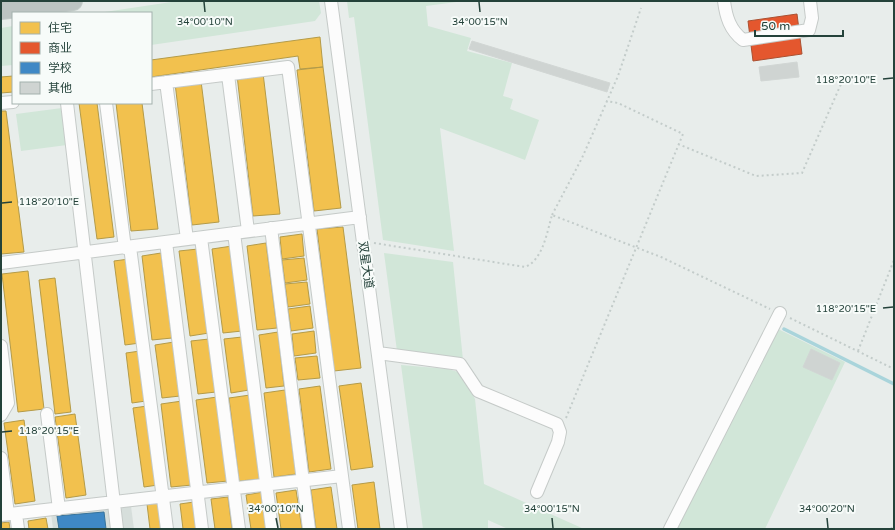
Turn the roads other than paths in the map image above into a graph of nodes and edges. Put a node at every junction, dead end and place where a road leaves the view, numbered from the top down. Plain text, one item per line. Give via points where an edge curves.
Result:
1 (73, 1) edge
2 (331, 1) edge
3 (724, 1) edge
4 (810, 1) edge
5 (1, 10) edge
6 (228, 75) junction
7 (166, 82) junction
8 (152, 84) edge
9 (12, 102) edge
10 (1, 103) edge
11 (67, 104) edge
12 (106, 104) edge
13 (360, 217) junction
14 (309, 223) junction
15 (271, 228) junction
16 (248, 231) junction
17 (234, 233) junction
18 (201, 238) junction
19 (187, 239) junction
20 (166, 242) junction
21 (128, 247) junction
22 (85, 253) junction
23 (1, 263) edge
24 (780, 313) road end
25 (1, 346) edge
26 (378, 353) junction
27 (47, 414) dead end
28 (1, 415) edge
29 (1, 458) edge
30 (342, 476) junction
31 (303, 481) junction
32 (266, 485) junction
33 (233, 489) junction
34 (537, 492) dead end
35 (198, 493) junction
36 (163, 497) junction
37 (114, 503) junction
38 (59, 509) junction
39 (8, 514) edge
40 (18, 529) edge
41 (117, 529) edge
42 (167, 529) edge
43 (202, 529) edge
44 (238, 529) edge
45 (272, 529) edge
46 (309, 529) edge
47 (349, 529) edge
48 (401, 529) edge
49 (670, 529) edge

1 - 5 highway
2 - 13 street, 双星大道
3 - 4 street via 726,15 734,33 743,40 810,30
6 - 7 street
6 - 14 street via 288,67
6 - 16 street
7 - 8 street
7 - 19 street
9 - 10 street
11 - 22 street
12 - 21 street
13 - 14 street
13 - 26 street, 双星大道
14 - 15 street
14 - 30 street
15 - 16 street
15 - 31 street
16 - 17 street
17 - 18 street
17 - 32 street
18 - 19 street
18 - 33 street
19 - 20 street
20 - 21 street
20 - 35 street
21 - 22 street
21 - 36 street
22 - 23 street
22 - 37 street
24 - 49 street
25 - 28 street via 8,403
26 - 34 street via 460,364 478,391 557,424 560,432
26 - 48 street, 双星大道
27 - 38 street
29 - 39 street
30 - 31 street
30 - 47 street
31 - 32 street
31 - 46 street
32 - 33 street
32 - 45 street
33 - 35 street
33 - 44 street
35 - 36 street
35 - 43 street
36 - 37 street
36 - 42 street
37 - 38 street
37 - 41 street
38 - 39 street
39 - 40 street

